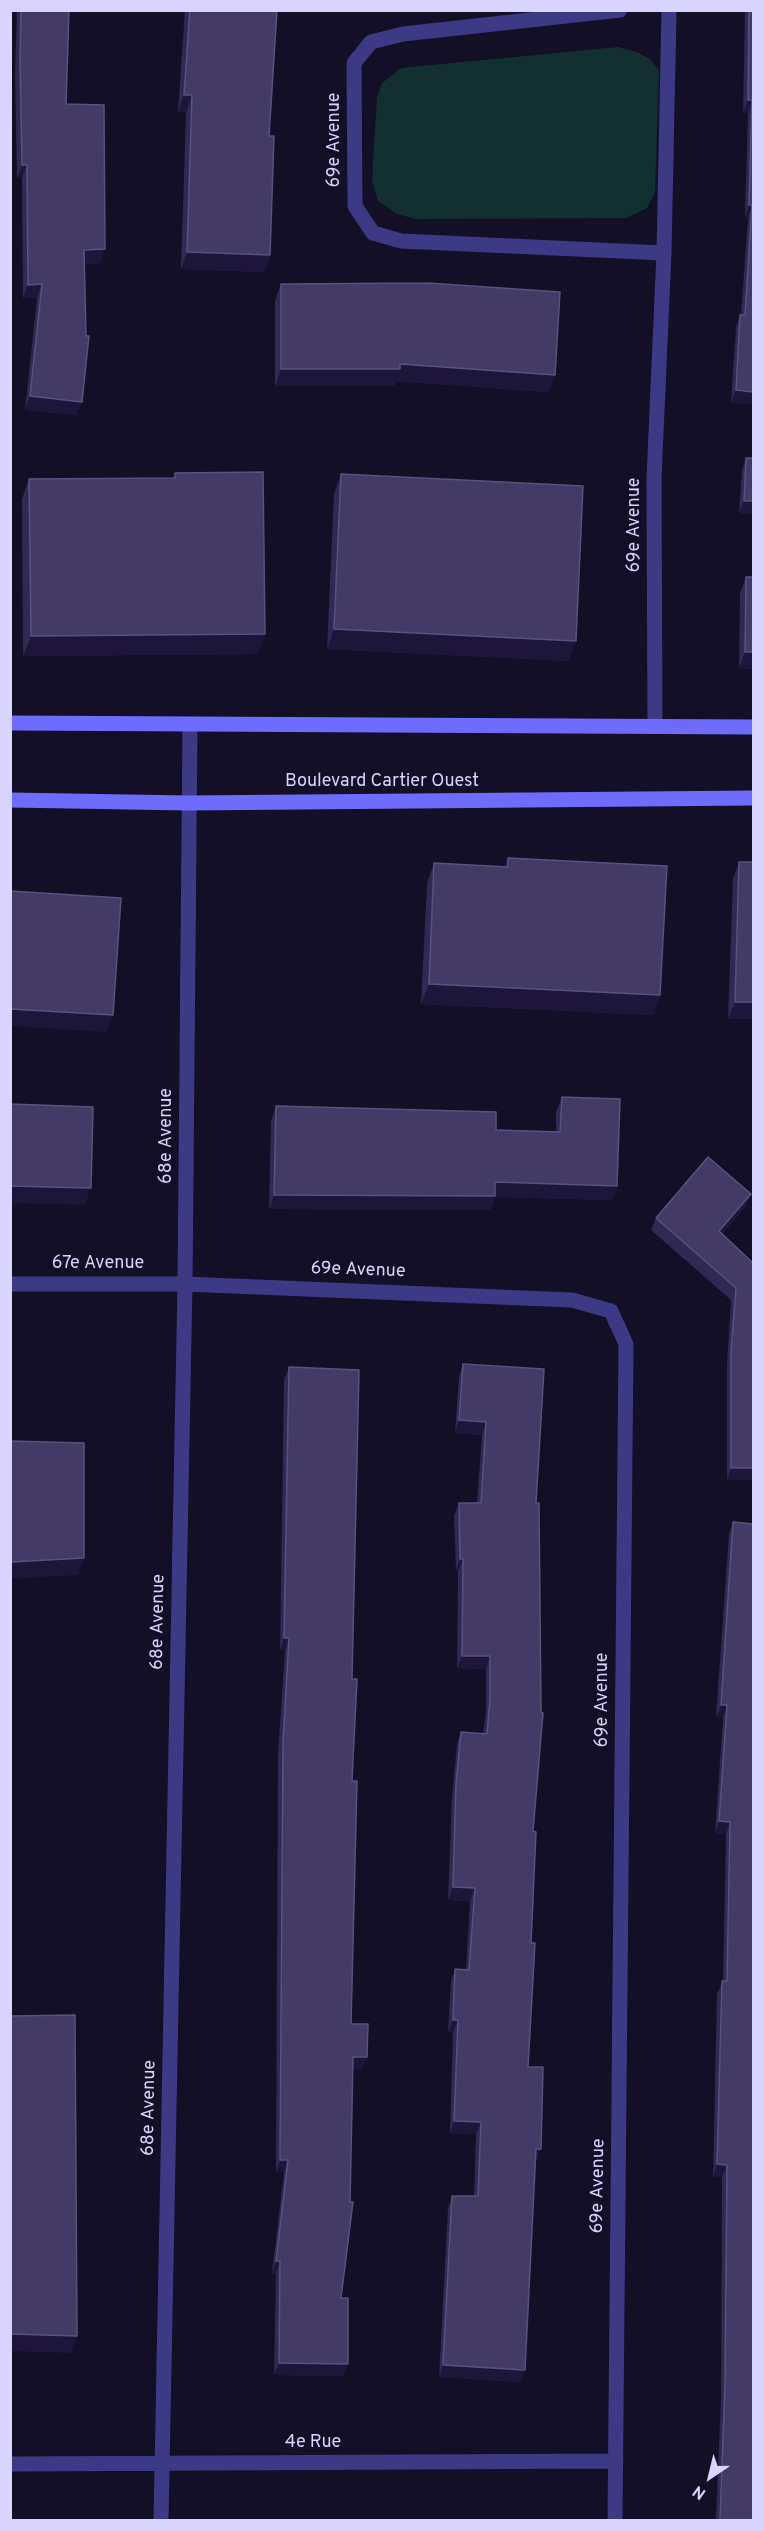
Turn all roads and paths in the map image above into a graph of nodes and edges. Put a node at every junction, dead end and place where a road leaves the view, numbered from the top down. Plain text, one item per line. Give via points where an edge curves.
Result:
1 (620, 10) edge
2 (669, 10) edge
3 (664, 253) junction
4 (10, 723) edge
5 (190, 724) junction
6 (655, 726) junction
7 (753, 727) edge
8 (753, 798) edge
9 (10, 800) edge
10 (188, 803) junction
11 (10, 1284) edge
12 (185, 1284) junction
13 (616, 2461) junction
14 (10, 2464) edge
15 (164, 2464) junction
16 (162, 2520) edge
17 (615, 2520) edge

1 - 3 street, 69e Avenue via 403,34 371,42 354,63 355,206 373,233 401,241
2 - 3 street, 69e Avenue
3 - 6 street, 69e Avenue via 654,478
4 - 5 street
5 - 6 street
5 - 10 street, 68e Avenue
6 - 7 street
8 - 10 street, Boulevard Cartier Ouest
9 - 10 street, Boulevard Cartier Ouest
10 - 12 street, 68e Avenue
11 - 12 street, 67e Avenue
12 - 13 street, 69e Avenue via 572,1300 611,1311 626,1344
12 - 15 street, 68e Avenue
13 - 15 street, 4e Rue
13 - 17 street, 69e Avenue
14 - 15 street, 4e Rue
15 - 16 street, 68e Avenue

